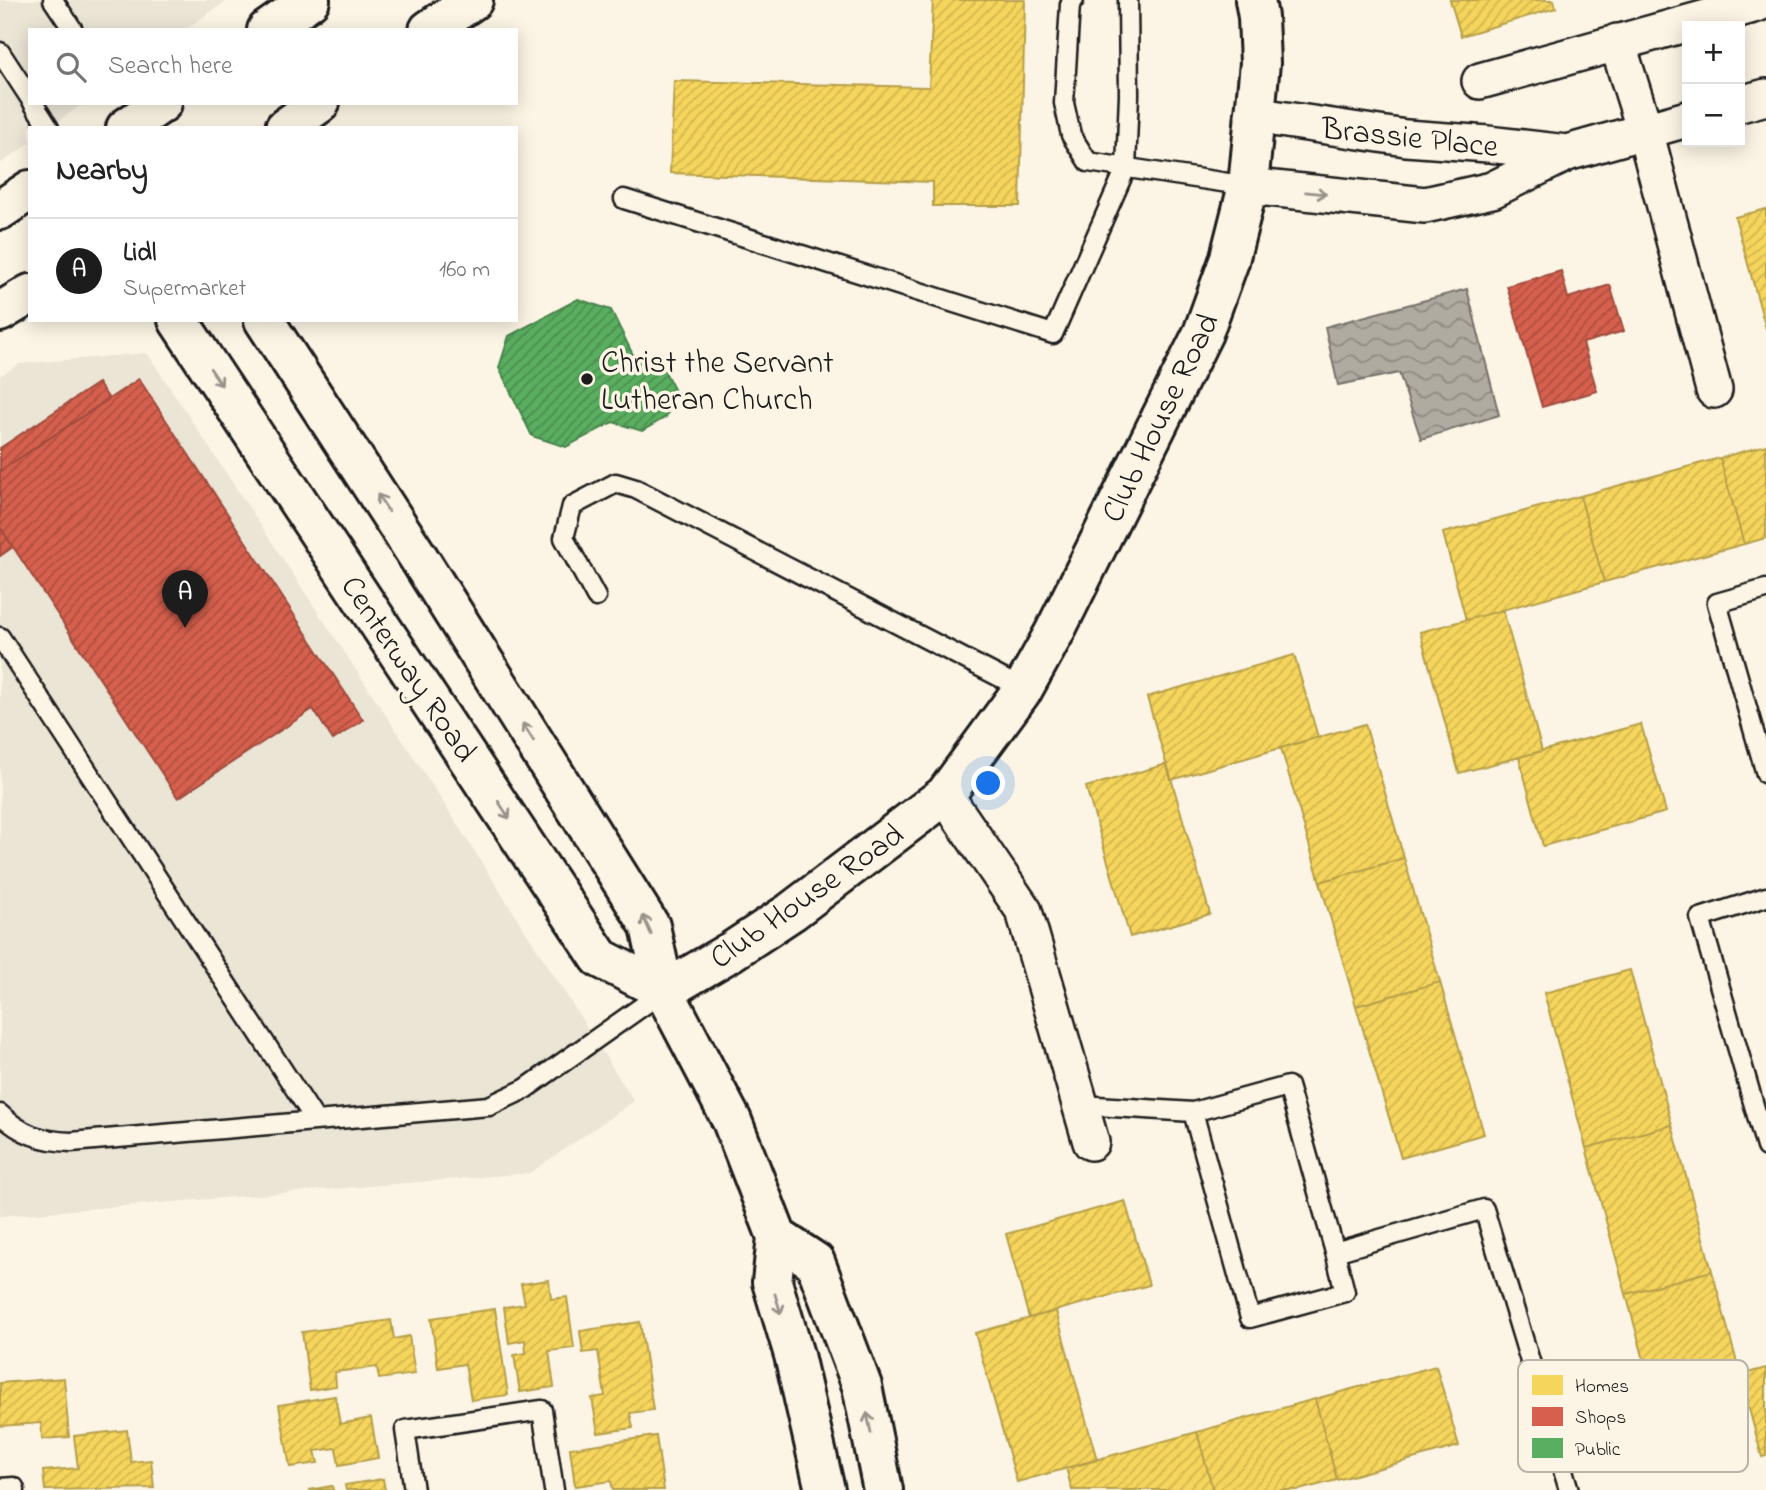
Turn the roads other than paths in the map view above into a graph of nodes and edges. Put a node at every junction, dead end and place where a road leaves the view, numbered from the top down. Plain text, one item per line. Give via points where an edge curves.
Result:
1 (53, 0) edge
2 (310, 0) edge
3 (473, 0) edge
4 (1074, 0) edge
5 (1128, 0) edge
6 (1255, 0) edge
7 (1756, 0) edge
8 (72, 28) edge
9 (270, 28) edge
10 (432, 28) edge
11 (1618, 42) junction
12 (0, 52) edge
13 (1480, 80) dead end
14 (28, 95) edge
15 (1766, 97) edge
16 (1745, 103) edge
17 (34, 105) edge
18 (317, 105) edge
19 (1253, 115) junction
20 (1682, 120) edge
21 (48, 126) edge
22 (288, 126) edge
23 (1645, 131) junction
24 (1567, 153) junction
25 (1126, 168) junction
26 (1248, 186) junction
27 (28, 191) edge
28 (624, 199) dead end
29 (0, 210) edge
30 (28, 295) edge
31 (0, 312) edge
32 (179, 322) edge
33 (265, 322) edge
34 (1714, 390) dead end
35 (1766, 589) edge
36 (596, 597) dead end
37 (0, 637) edge
38 (1023, 689) junction
39 (1766, 774) edge
40 (945, 795) junction
41 (1766, 897) edge
42 (664, 991) junction
43 (1081, 1105) junction
44 (1194, 1112) junction
45 (0, 1114) edge
46 (316, 1121) junction
47 (1091, 1142) dead end
48 (1766, 1147) edge
49 (777, 1237) junction
50 (1335, 1252) junction
51 (1530, 1360) edge
52 (1564, 1472) edge
53 (0, 1488) edge
54 (15, 1490) edge
55 (414, 1490) edge
56 (554, 1490) edge
57 (825, 1490) edge
58 (883, 1490) edge
59 (1569, 1490) edge

1 - 8 lane
2 - 9 street
3 - 10 street
4 - 25 lane via 1070,4 1064,103 1071,135 1088,162
5 - 25 lane
6 - 19 street, Club House Road via 1260,64
7 - 11 street, Brassie Place via 1757,4
11 - 13 street, Brassie Place
11 - 23 street
12 - 14 lane
15 - 16 street
17 - 21 lane
18 - 22 street
19 - 24 street, Brassie Place via 1406,138
19 - 26 street, Club House Road
20 - 23 street, Brassie Place
23 - 24 street, Brassie Place
23 - 34 street
26 -> 24 street, Brassie Place via 1425,205 1492,190
25 - 26 lane
25 - 28 lane via 1053,334
26 - 38 street, Club House Road via 1229,261 1203,333
27 - 29 street
30 - 31 street
32 -> 42 street, Centerway Road via 600,958
42 -> 33 street, Centerway Road via 650,926
35 - 39 lane via 1717,603
36 - 38 lane via 564,538 572,506 616,484 636,489
37 - 46 lane
38 - 40 street, Club House Road
40 - 42 street, Club House Road via 791,912
40 - 43 street via 1024,911
41 - 48 lane via 1700,918
42 - 46 lane via 500,1102 477,1108
42 - 49 street, Centerway Road via 732,1121
43 - 44 lane
43 - 47 street
44 - 50 lane via 1288,1086
44 - 50 lane via 1250,1318 1345,1292
45 - 46 lane via 20,1131 51,1142
49 -> 57 street, Centerway Road via 772,1282
58 -> 49 street via 862,1386 815,1262
50 - 51 lane via 1484,1209
52 - 59 lane
53 - 54 lane
55 - 56 lane via 405,1430 542,1410

